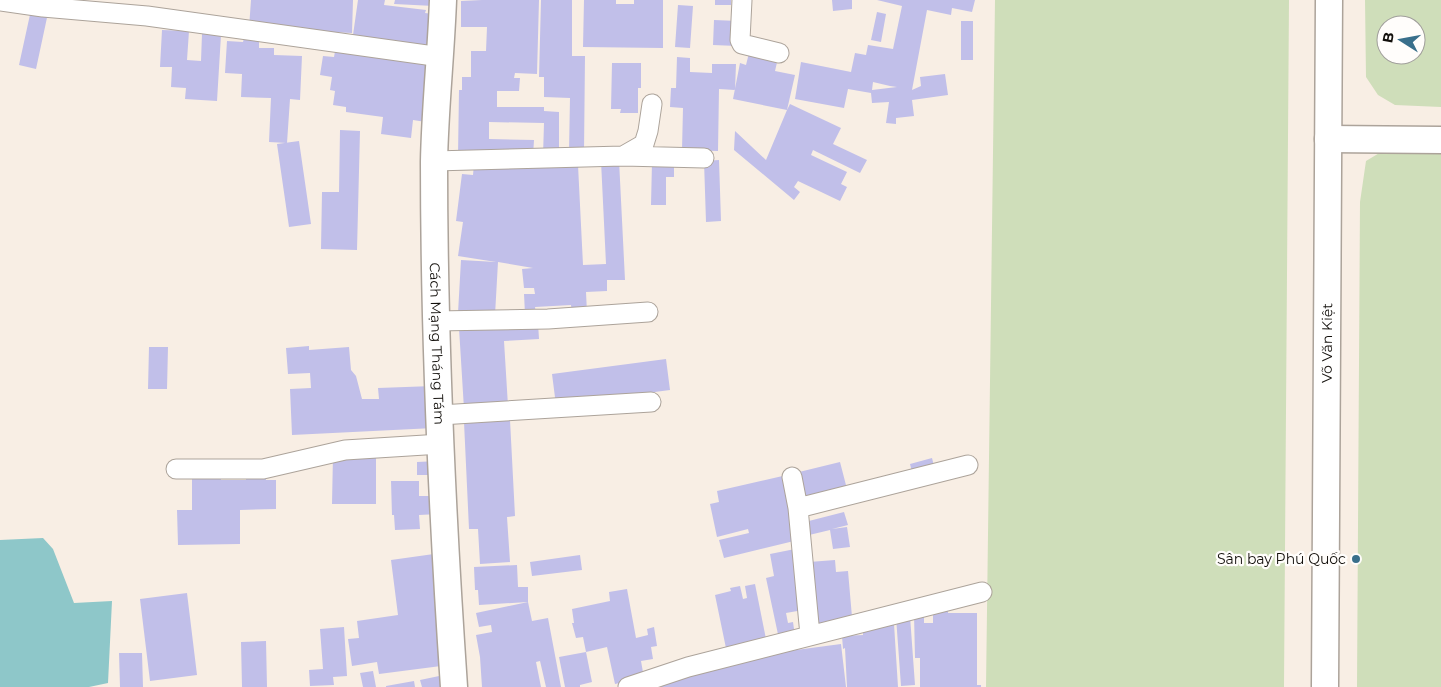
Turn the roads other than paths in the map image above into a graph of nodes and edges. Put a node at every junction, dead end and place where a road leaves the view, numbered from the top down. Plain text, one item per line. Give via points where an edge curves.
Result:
1 (446, 0) edge
2 (742, 0) edge
3 (1329, 0) edge
4 (0, 1) edge
5 (123, 6) edge
6 (779, 52) dead end
7 (441, 57) junction
8 (652, 104) dead end
9 (1328, 139) junction
10 (1441, 140) edge
11 (623, 156) junction
12 (704, 158) dead end
13 (434, 162) junction
14 (648, 312) dead end
15 (436, 321) junction
16 (651, 402) dead end
17 (440, 415) junction
18 (441, 444) junction
19 (968, 465) dead end
20 (176, 469) dead end
21 (792, 477) dead end
22 (798, 508) junction
23 (982, 592) dead end
24 (810, 635) junction
25 (454, 687) edge
26 (628, 687) edge
27 (1325, 687) edge

1 - 7 street, Cách Mạng Tháng Tám
2 - 6 street via 742,44
3 - 9 street, Võ Văn Kiệt
4 - 5 street via 43,6
5 - 7 street
7 - 13 street, Cách Mạng Tháng Tám
8 - 11 street via 644,144
9 - 10 street
9 - 27 street, Võ Văn Kiệt
11 - 12 street
11 - 13 street
13 - 15 street, Cách Mạng Tháng Tám
14 - 15 street via 548,319
15 - 17 street, Cách Mạng Tháng Tám
16 - 17 street
17 - 18 street, Cách Mạng Tháng Tám
18 - 20 street via 345,450 263,468
18 - 25 street, Cách Mạng Tháng Tám
19 - 22 street
21 - 22 street
22 - 24 street
23 - 24 street
24 - 26 street via 688,667

